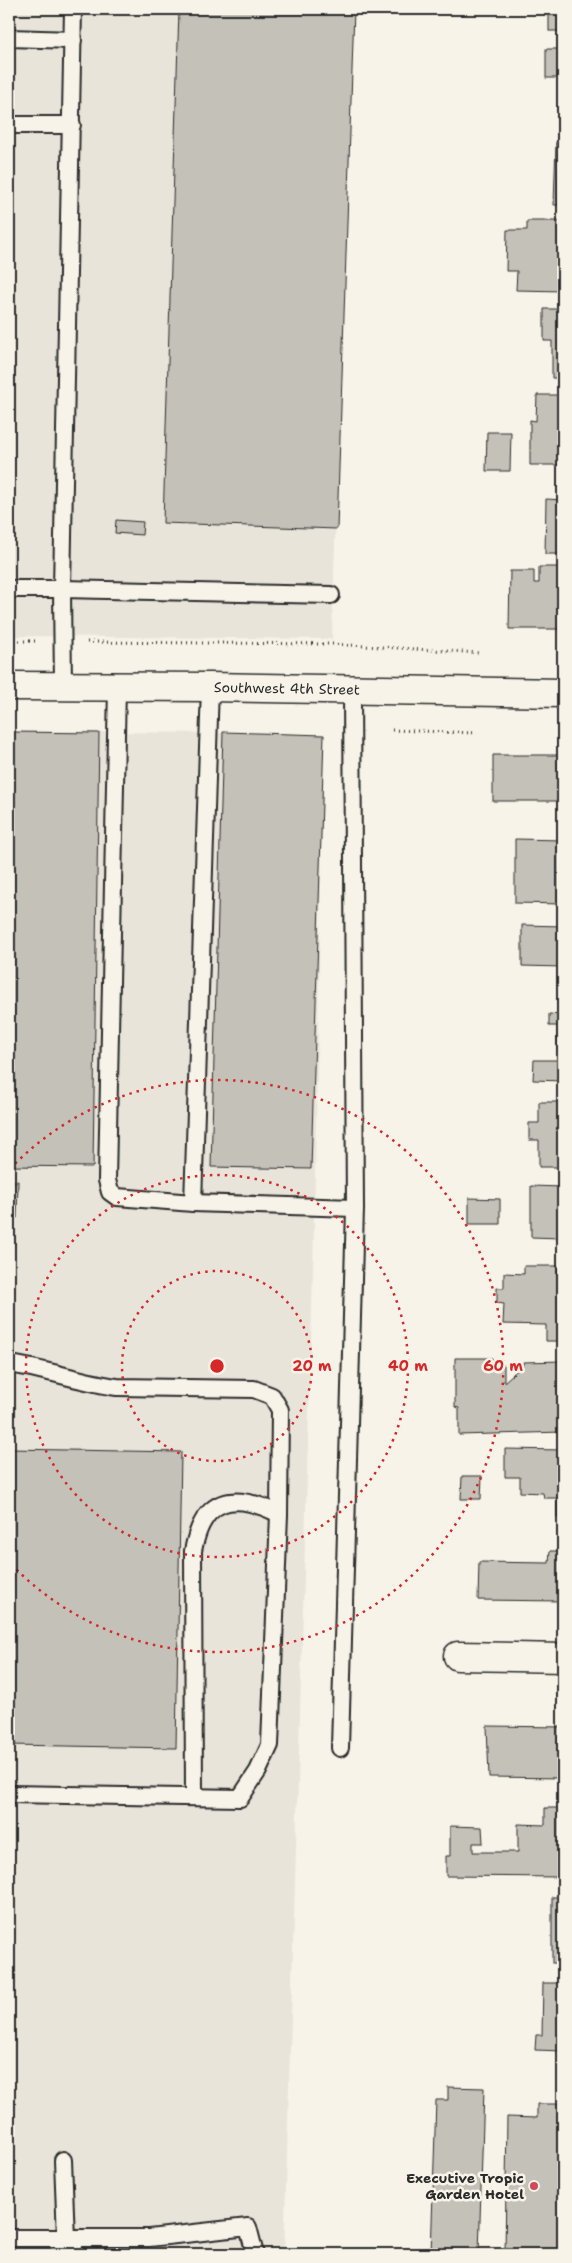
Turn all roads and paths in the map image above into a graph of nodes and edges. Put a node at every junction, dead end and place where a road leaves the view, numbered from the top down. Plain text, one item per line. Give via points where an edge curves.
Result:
1 (73, 9) edge
2 (9, 38) edge
3 (73, 40) junction
4 (9, 125) edge
5 (72, 125) junction
6 (9, 589) edge
7 (62, 589) junction
8 (331, 595) dead end
9 (9, 641) edge
10 (62, 642) junction
11 (481, 652) dead end
12 (9, 686) edge
13 (63, 687) junction
14 (117, 687) junction
15 (210, 687) junction
16 (352, 690) junction
17 (563, 693) edge
18 (392, 730) dead end
19 (476, 733) dead end
20 (193, 1203) junction
21 (354, 1208) junction
22 (9, 1364) edge
23 (279, 1514) junction
24 (458, 1656) dead end
25 (563, 1658) edge
26 (340, 1748) dead end
27 (9, 1794) edge
28 (194, 1797) junction
29 (62, 2160) dead end
30 (9, 2238) edge
31 (63, 2247) edge
32 (76, 2254) edge
33 (255, 2254) edge

1 - 3 lane
2 - 3 lane
3 - 5 lane
4 - 5 lane
5 - 7 lane
6 - 7 lane
7 - 8 lane
7 - 10 lane
9 - 10 path
10 - 11 path via 331,644
10 - 13 lane
12 - 13 street, Southwest 4th Street
13 - 14 street, Southwest 4th Street
14 - 15 street, Southwest 4th Street
14 - 20 lane via 107,1180 110,1192 117,1197
15 - 16 street, Southwest 4th Street
15 - 20 lane
16 - 17 street, Southwest 4th Street
16 - 21 lane
18 - 19 path
20 - 21 lane
21 - 26 lane
22 - 23 lane via 117,1387 254,1389 272,1396 280,1410
23 - 28 lane via 270,1745 240,1798
23 - 28 lane via 243,1500 225,1502 208,1513 197,1531 194,1551
24 - 25 street
27 - 28 lane
29 - 31 lane
30 - 31 lane
31 - 32 lane
31 - 33 lane via 248,2227

